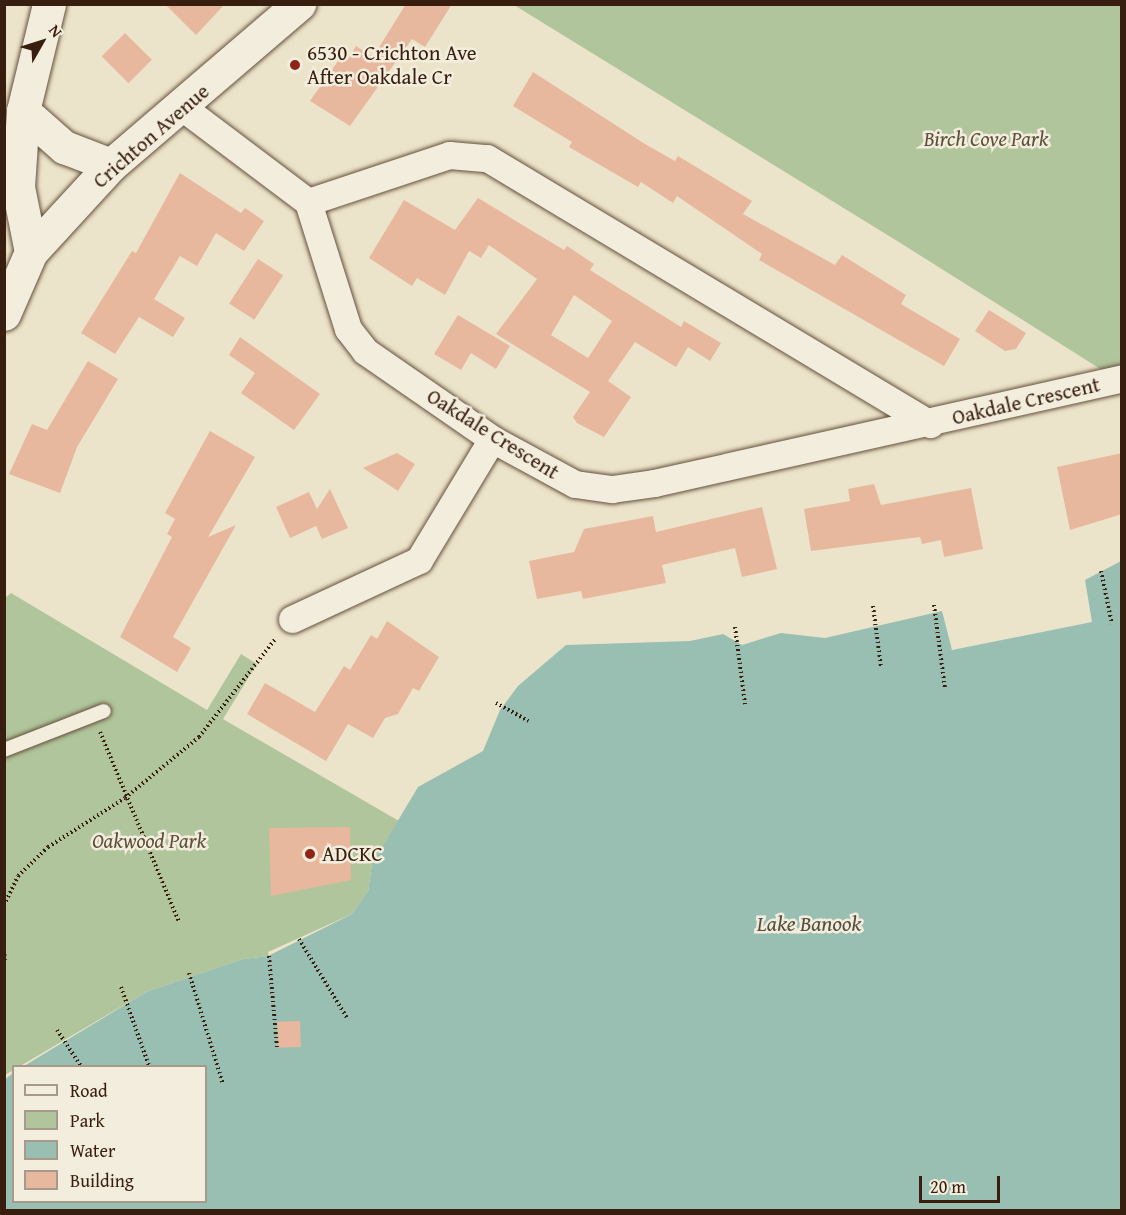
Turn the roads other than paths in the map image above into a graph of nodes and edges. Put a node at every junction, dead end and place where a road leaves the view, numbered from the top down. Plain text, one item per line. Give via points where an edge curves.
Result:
1 (49, 4) edge
2 (299, 4) edge
3 (182, 107) junction
4 (23, 111) junction
5 (111, 165) junction
6 (308, 202) junction
7 (31, 252) junction
8 (4, 314) edge
9 (1122, 378) edge
10 (930, 424) junction
11 (492, 439) junction
12 (292, 619) road end
13 (99, 713) road end
14 (4, 750) edge

1 - 4 street
2 - 3 street, Crichton Avenue
3 - 5 street, Crichton Avenue
3 - 6 street
4 - 5 street via 64,147
4 - 7 street via 18,187
5 - 7 street, Crichton Avenue
6 - 10 street, Oakdale Crescent via 449,155 487,158
6 - 11 street, Oakdale Crescent via 353,339
7 - 8 street, Crichton Avenue
9 - 10 street, Oakdale Crescent
10 - 11 street, Oakdale Crescent via 612,489 575,484
11 - 12 street via 419,560
13 - 14 lane

